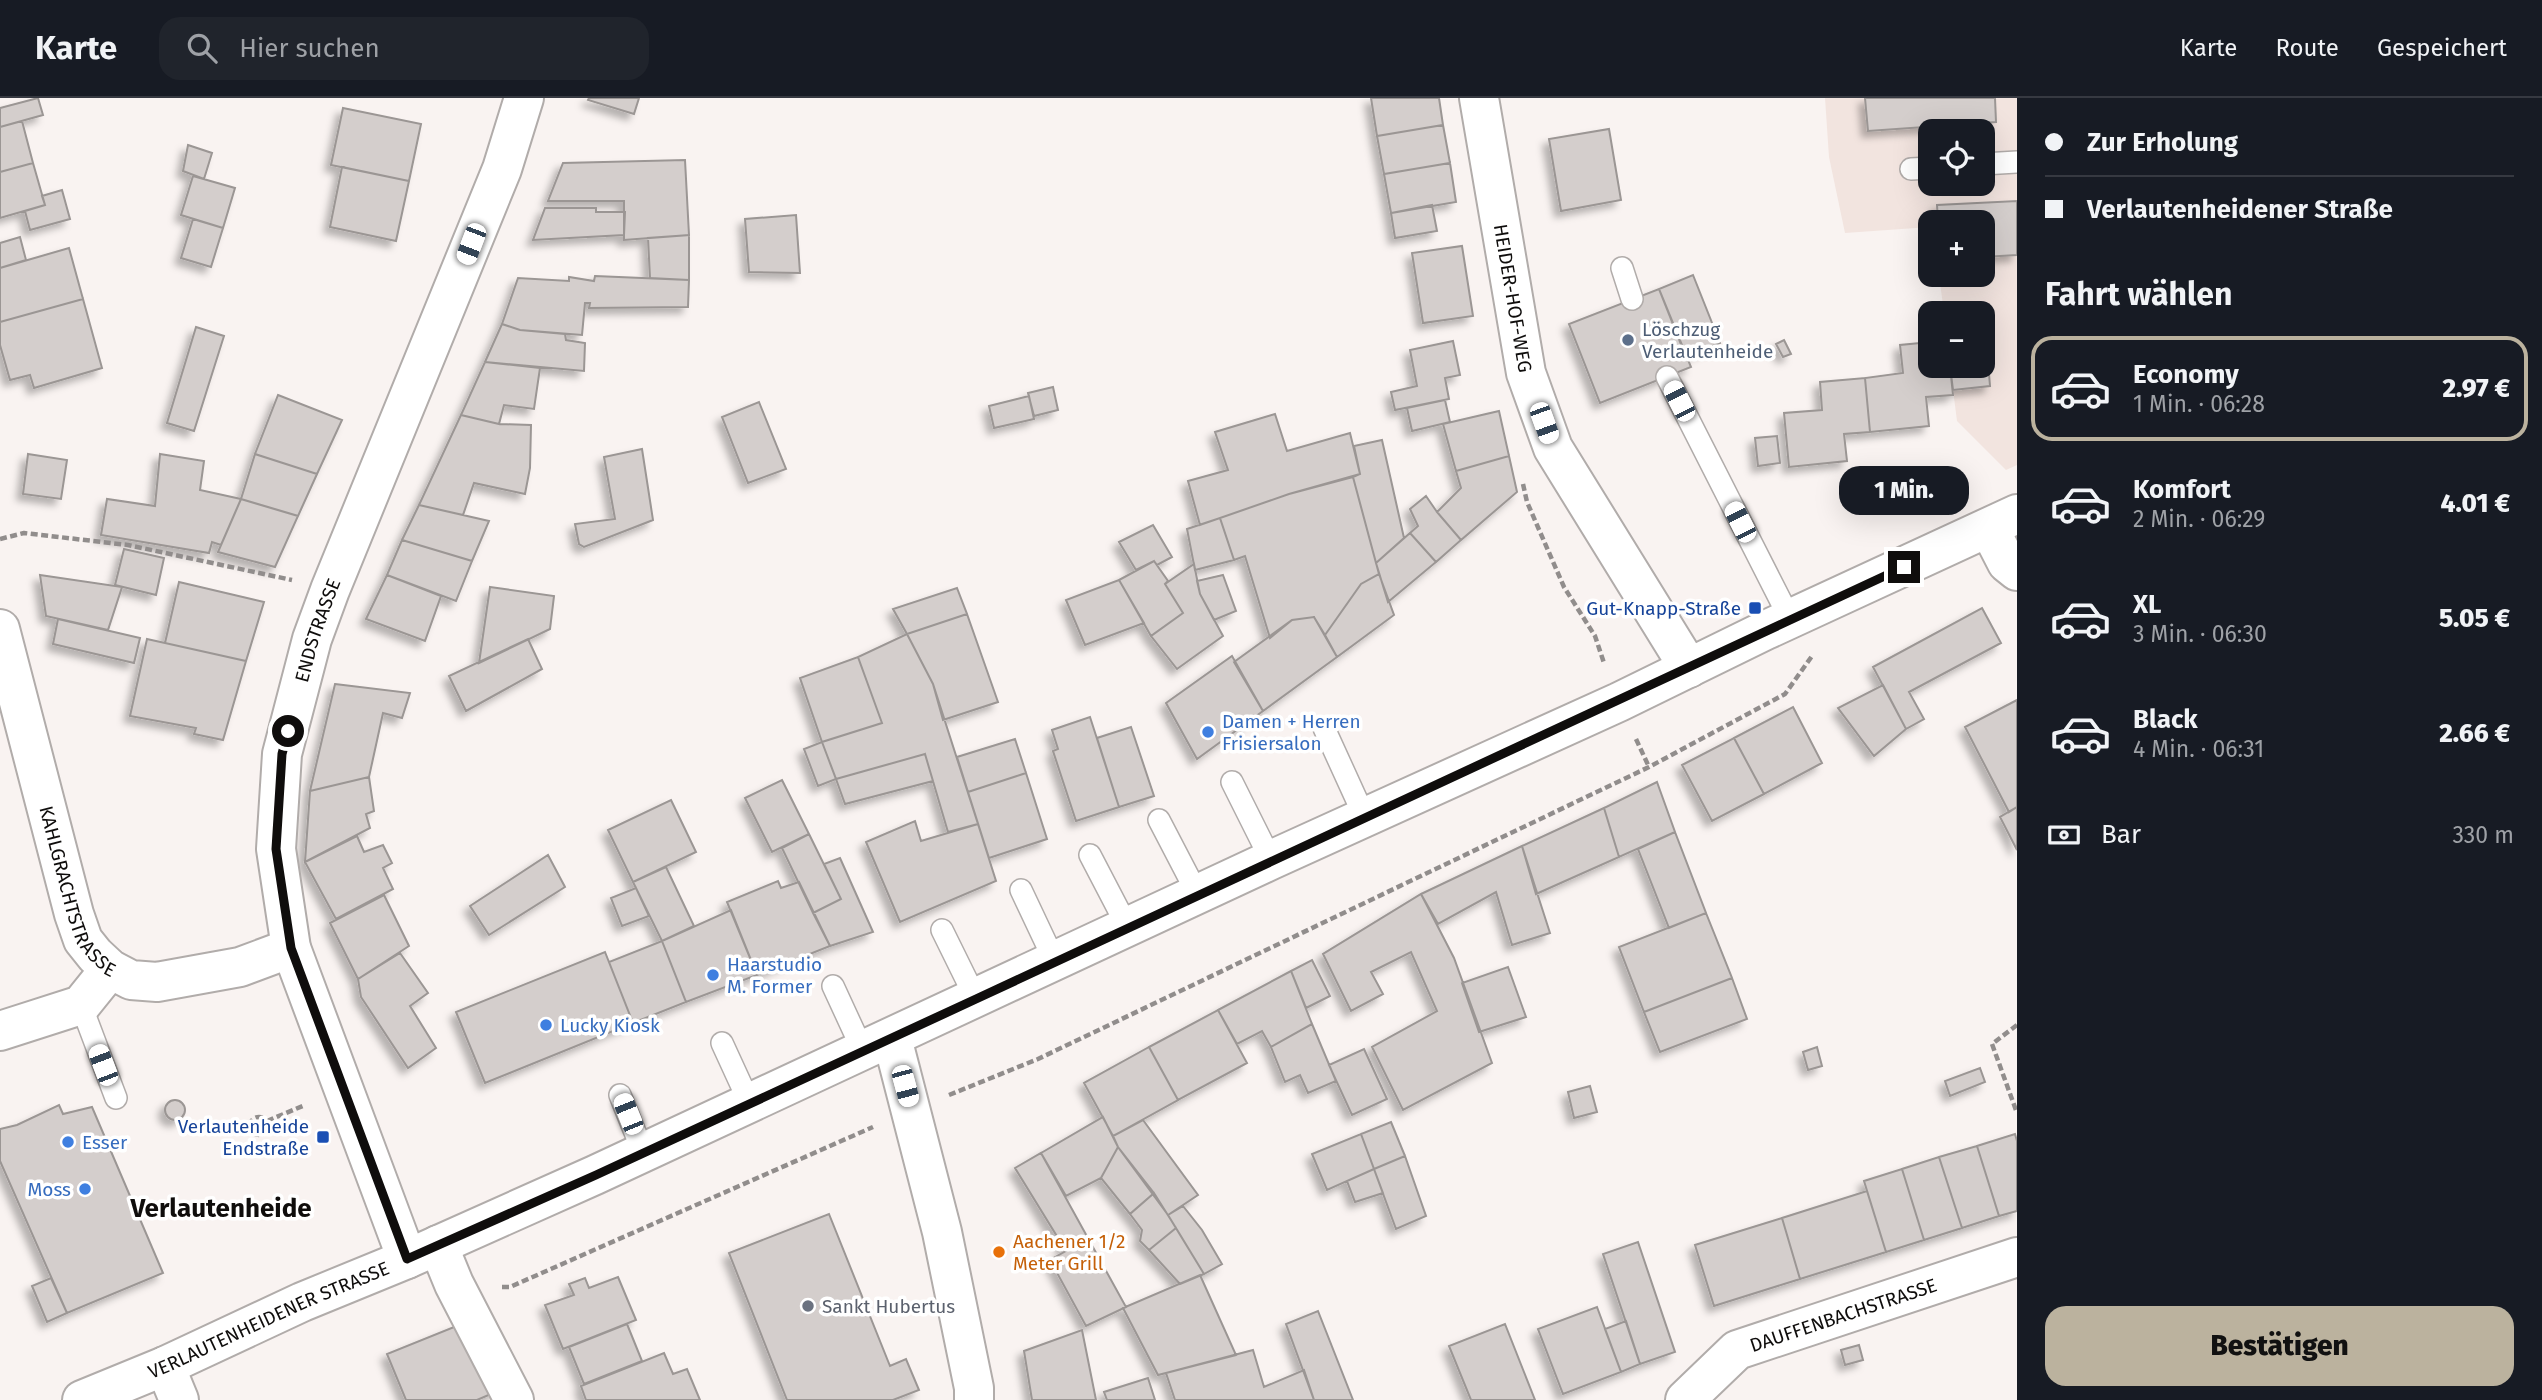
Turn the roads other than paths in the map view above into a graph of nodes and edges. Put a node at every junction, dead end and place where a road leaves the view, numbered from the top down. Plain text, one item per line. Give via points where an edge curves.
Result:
1 (524, 98) edge
2 (1479, 98) edge
3 (2017, 162) edge
4 (1995, 163) edge
5 (1622, 268) dead end
6 (1632, 299) dead end
7 (1667, 377) dead end
8 (2003, 521) edge
9 (2017, 571) edge
10 (1790, 619) junction
11 (0, 629) edge
12 (1689, 668) junction
13 (1324, 728) dead end
14 (1233, 782) dead end
15 (1365, 818) junction
16 (1159, 820) dead end
17 (1090, 855) dead end
18 (1271, 860) junction
19 (1021, 890) dead end
20 (1198, 895) junction
21 (1128, 928) junction
22 (942, 930) dead end
23 (291, 948) junction
24 (1055, 962) junction
25 (110, 969) junction
26 (833, 986) dead end
27 (976, 999) junction
28 (81, 1005) junction
29 (0, 1031) edge
30 (722, 1043) dead end
31 (878, 1044) junction
32 (620, 1095) dead end
33 (117, 1098) dead end
34 (750, 1104) junction
35 (643, 1152) junction
36 (423, 1252) junction
37 (2017, 1256) edge
38 (172, 1383) edge
39 (82, 1400) edge
40 (514, 1400) edge
41 (974, 1400) edge
42 (1685, 1400) edge

1 - 23 main road, ENDSTRASSE via 502,169 312,639 282,754 276,849
2 - 12 main road, HEIDER-HOF-WEG via 1526,373 1553,448
3 - 4 lane
5 - 6 lane
7 - 10 lane
8 - 9 main road via 2007,563
8 - 10 main road, VERLAUTENHEIDENER STRASSE
10 - 12 main road, VERLAUTENHEIDENER STRASSE
11 - 25 main road, KAHLGRACHTSTRASSE via 74,914 83,940
12 - 15 main road, VERLAUTENHEIDENER STRASSE
13 - 15 lane
14 - 18 lane
15 - 18 main road, VERLAUTENHEIDENER STRASSE
16 - 20 lane
17 - 21 lane
18 - 20 main road, VERLAUTENHEIDENER STRASSE
19 - 24 lane
20 - 21 main road, VERLAUTENHEIDENER STRASSE
21 - 24 main road, VERLAUTENHEIDENER STRASSE
22 - 27 lane
23 - 25 main road, KAHLGRACHTSTRASSE via 240,967 157,982 131,980
23 - 36 main road, ENDSTRASSE
24 - 27 main road, VERLAUTENHEIDENER STRASSE
25 - 28 main road
26 - 31 lane
27 - 31 main road, VERLAUTENHEIDENER STRASSE
28 - 29 main road
28 - 33 lane
30 - 34 lane
31 - 34 main road, VERLAUTENHEIDENER STRASSE
31 - 41 main road via 911,1111 942,1232
32 - 35 lane
34 - 35 main road, VERLAUTENHEIDENER STRASSE
35 - 36 main road, VERLAUTENHEIDENER STRASSE
36 - 38 main road, VERLAUTENHEIDENER STRASSE via 302,1301
36 - 40 main road, ENDSTRASSE via 454,1284
37 - 42 main road, DAUFFENBACHSTRASSE via 1737,1350
38 - 39 main road, VERLAUTENHEIDENER STRASSE

